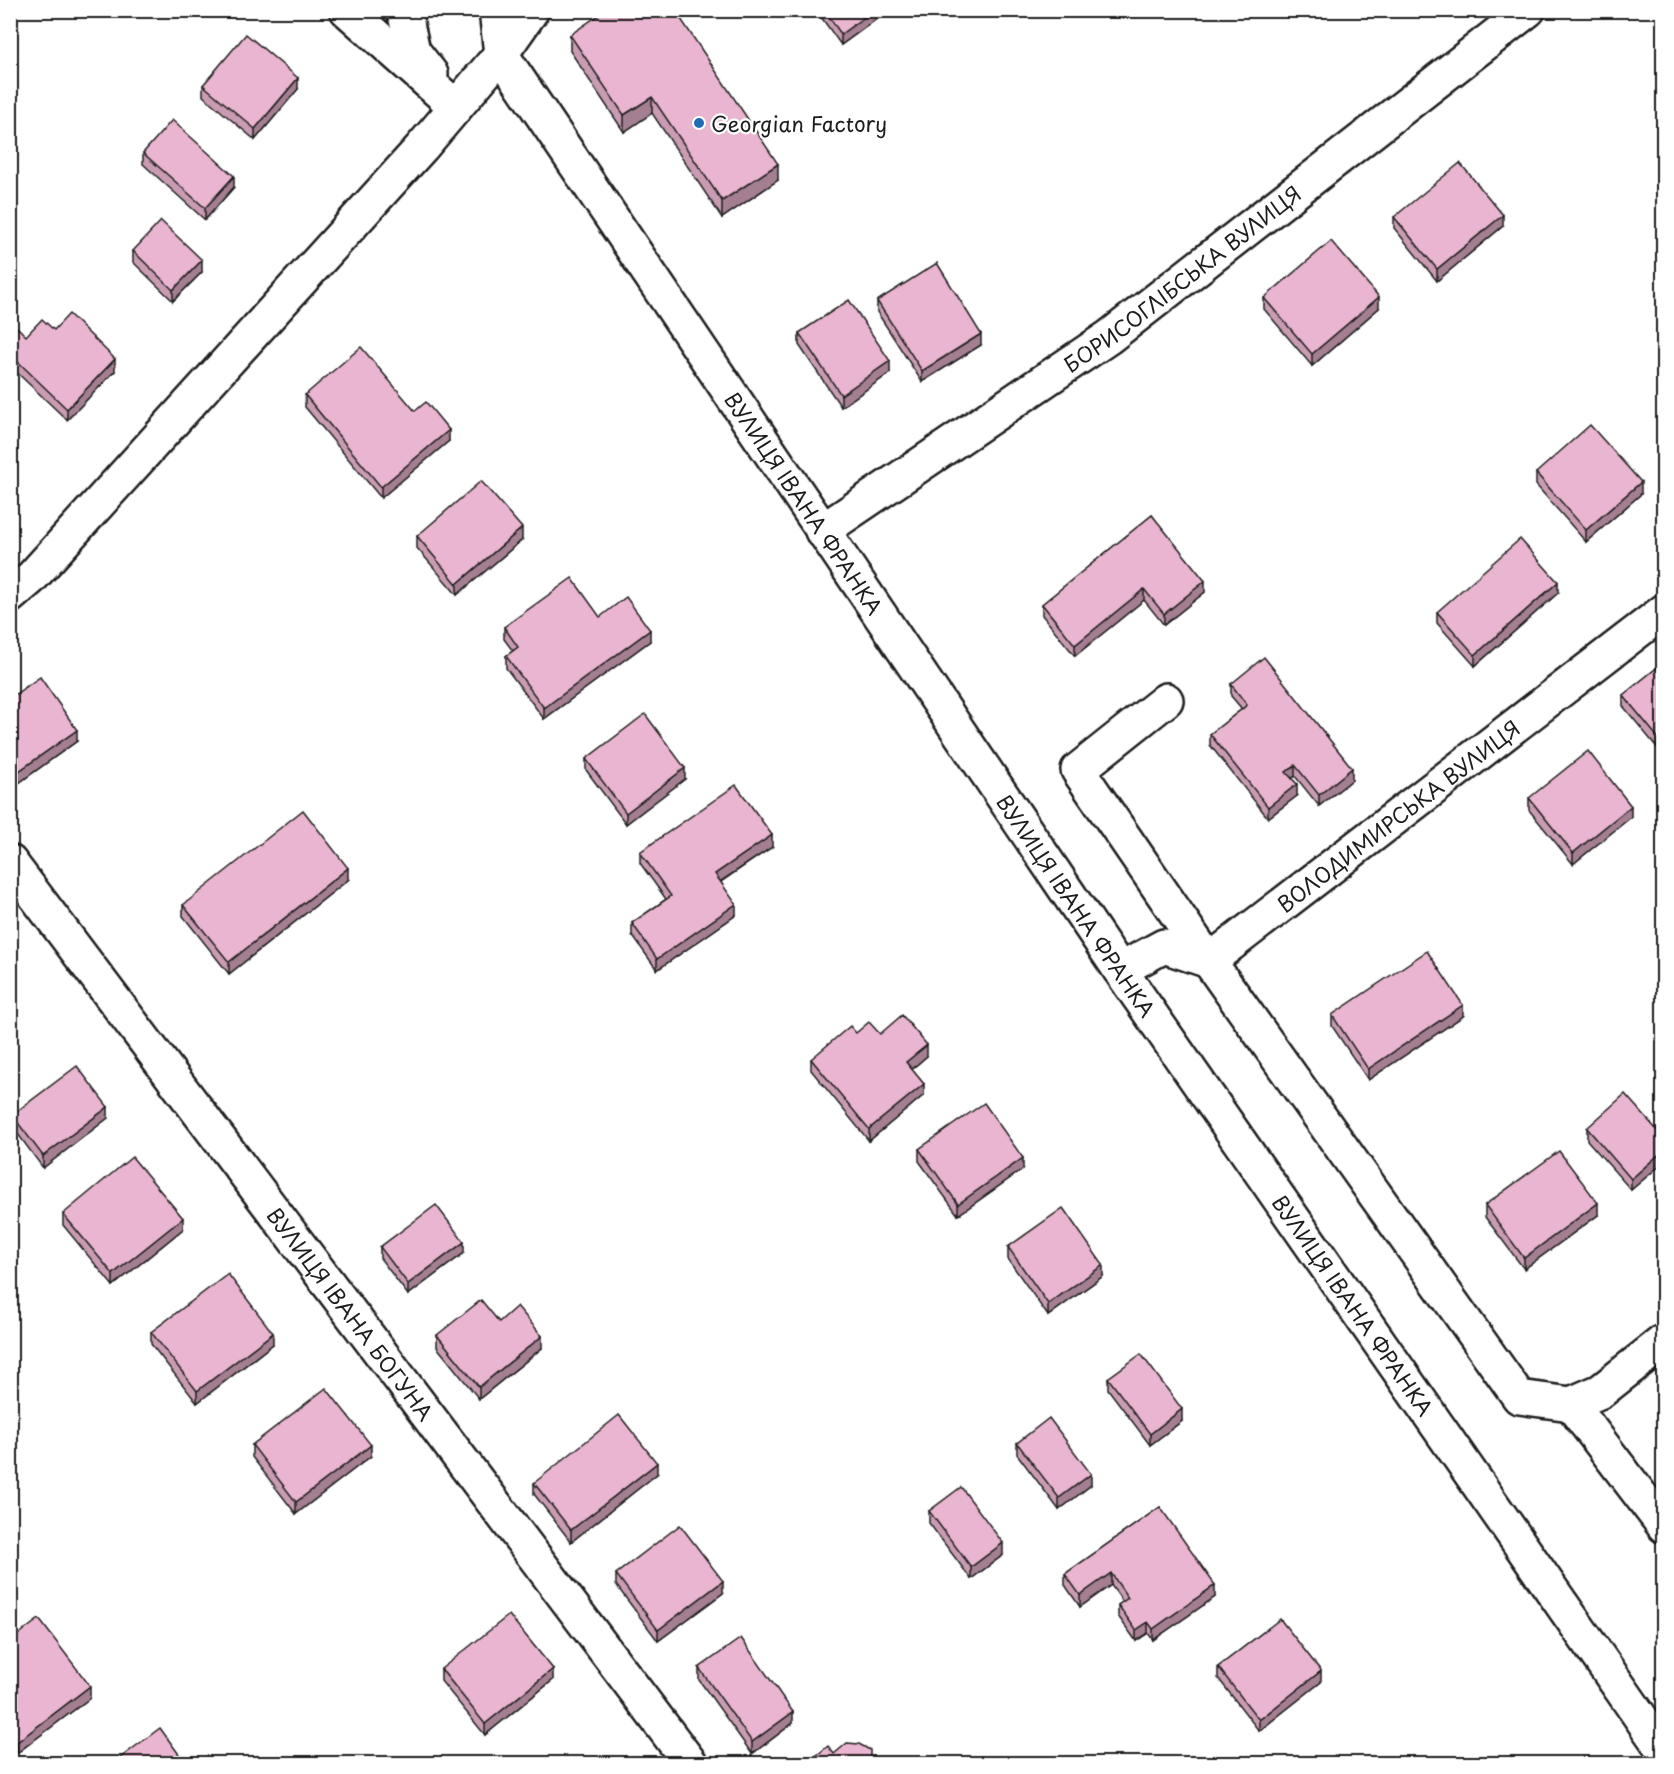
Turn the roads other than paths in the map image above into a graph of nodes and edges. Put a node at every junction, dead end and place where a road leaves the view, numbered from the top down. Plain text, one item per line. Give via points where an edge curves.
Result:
1 (347, 10) edge
2 (404, 10) edge
3 (496, 10) edge
4 (532, 10) edge
5 (1528, 10) edge
6 (501, 54) junction
7 (456, 107) junction
8 (822, 531) junction
9 (10, 596) edge
10 (1664, 611) edge
11 (1166, 700) dead end
12 (10, 862) edge
13 (1209, 961) junction
14 (1119, 970) junction
15 (1664, 1341) edge
16 (1571, 1404) junction
17 (1664, 1526) edge
18 (1664, 1751) edge
19 (691, 1764) edge

1 - 7 street
2 - 7 street via 413,51
3 - 6 street
4 - 6 street
5 - 8 street, БОРИСОГЛІБСЬКА ВУЛИЦЯ via 1109,337
6 - 7 street
6 - 8 street, ВУЛИЦЯ ІВАНА ФРАНКА
7 - 9 street via 39,569
8 - 14 street, ВУЛИЦЯ ІВАНА ФРАНКА
10 - 13 street, ВОЛОДИМИРСЬКА ВУЛИЦЯ
11 - 13 street via 1078,770
12 - 19 street, ВУЛИЦЯ ІВАНА БОГУНА
13 - 14 street via 1164,946
13 - 16 street via 1519,1397
14 - 18 street, ВУЛИЦЯ ІВАНА ФРАНКА
15 - 16 street via 1601,1391
16 - 17 street

